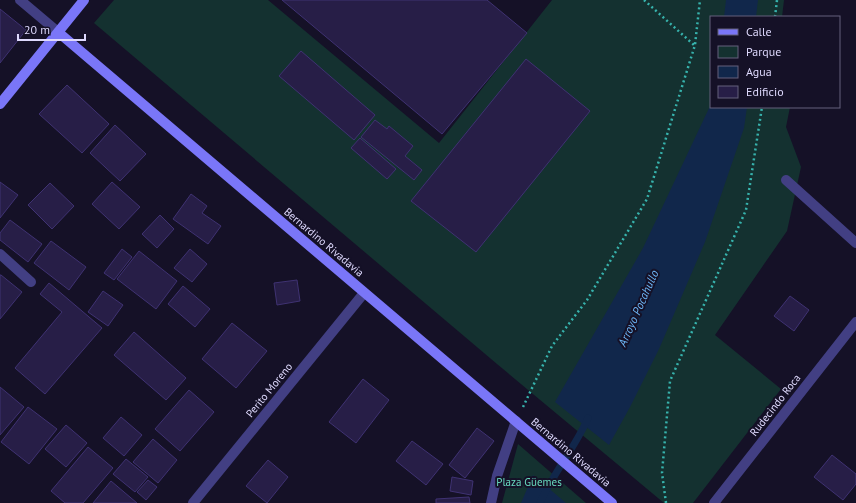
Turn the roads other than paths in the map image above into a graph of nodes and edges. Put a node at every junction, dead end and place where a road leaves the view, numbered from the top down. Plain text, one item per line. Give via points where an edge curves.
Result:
1 (20, 0) edge
2 (84, 0) edge
3 (58, 32) junction
4 (0, 104) edge
5 (786, 180) dead end
6 (856, 243) edge
7 (0, 254) edge
8 (31, 282) dead end
9 (364, 292) junction
10 (856, 322) edge
11 (516, 421) junction
12 (193, 503) edge
13 (491, 503) edge
14 (612, 503) edge
15 (714, 503) edge

1 - 3 street, Bernardino Rivadavia
2 - 3 street
3 - 4 street
3 - 9 street, Bernardino Rivadavia
5 - 6 street
7 - 8 street
9 - 11 street, Bernardino Rivadavia
9 - 12 street, Perito Moreno
10 - 15 street, Rudecindo Roca
11 - 13 street via 497,476
11 - 14 street, Bernardino Rivadavia

